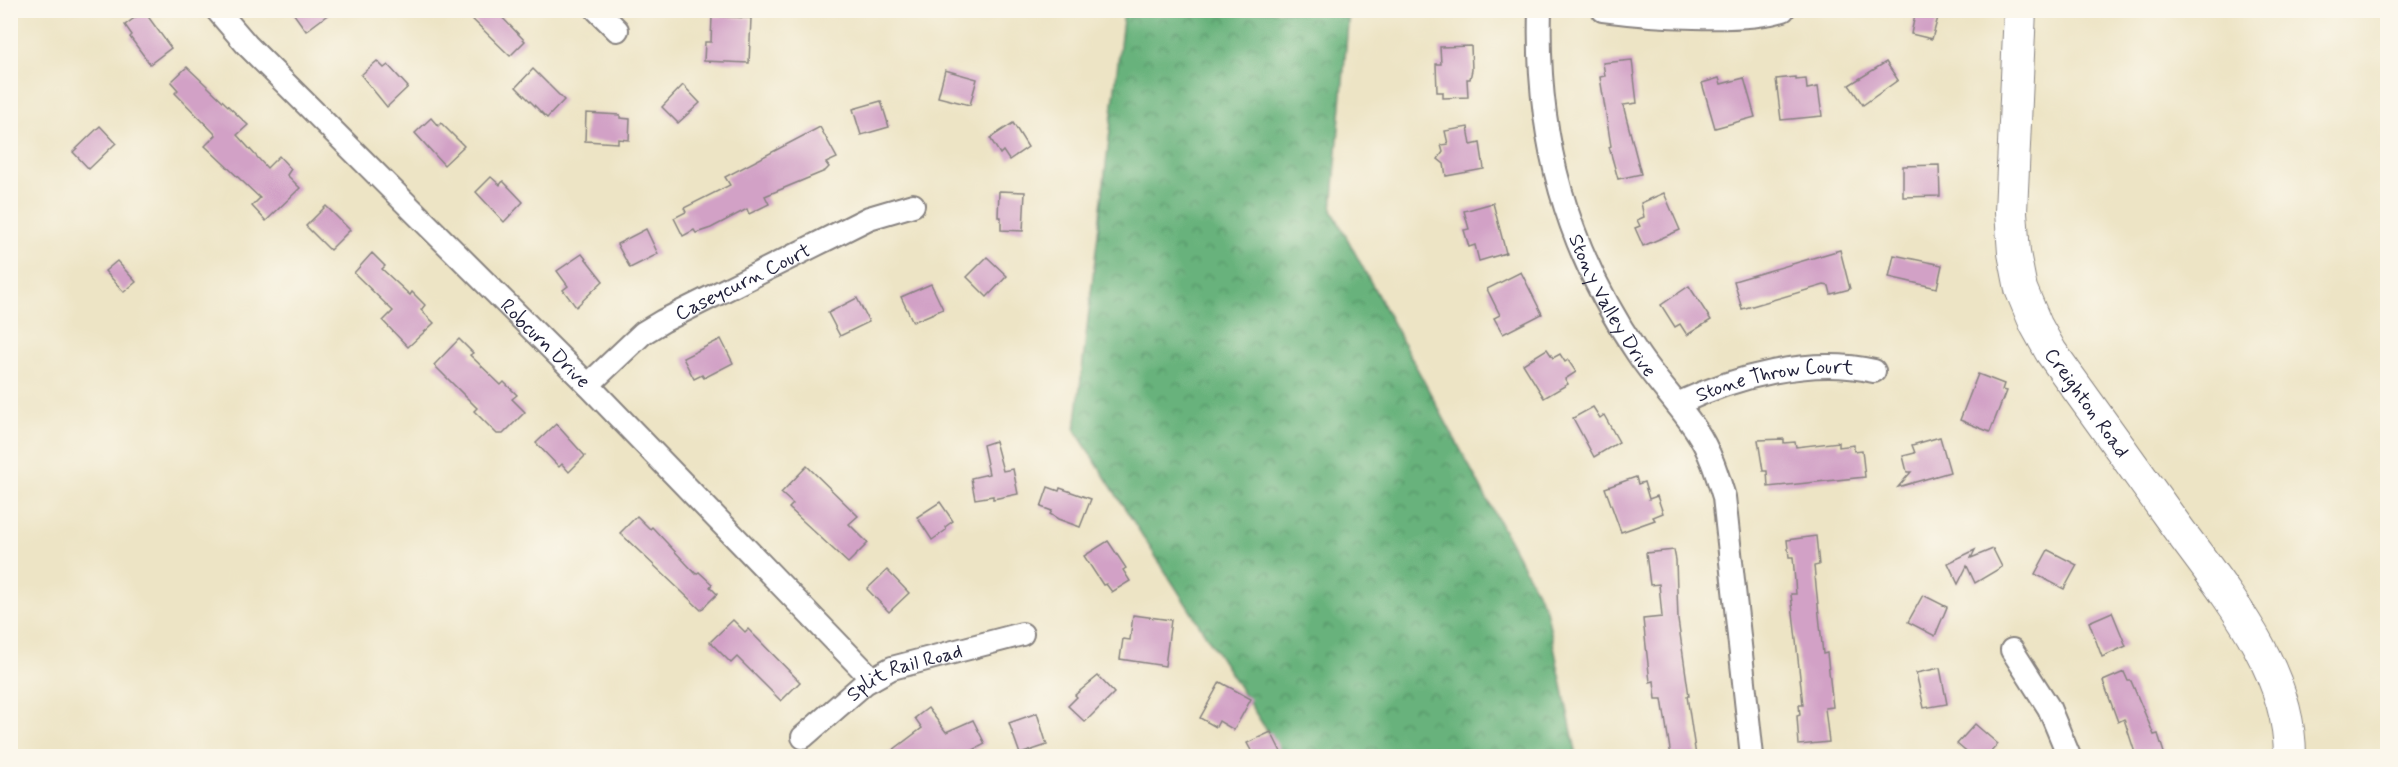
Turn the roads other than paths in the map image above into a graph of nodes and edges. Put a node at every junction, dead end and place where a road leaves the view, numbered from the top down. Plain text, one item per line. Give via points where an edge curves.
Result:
1 (217, 10) edge
2 (597, 10) edge
3 (1540, 10) edge
4 (1603, 10) edge
5 (1783, 10) edge
6 (2020, 10) edge
7 (617, 30) dead end
8 (913, 205) dead end
9 (1874, 371) dead end
10 (588, 385) junction
11 (1677, 404) junction
12 (1022, 634) dead end
13 (2012, 650) dead end
14 (872, 679) junction
15 (803, 737) dead end
16 (1752, 756) edge
17 (2069, 756) edge
18 (2290, 756) edge

1 - 10 street, Robcurn Drive via 247,45
2 - 7 street
3 - 11 street, Stony Valley Drive via 1543,109 1564,208 1609,309
4 - 5 street via 1716,17
6 - 18 main road, Creighton Road via 2011,212 2021,289 2051,352 2259,647 2277,683 2287,722
8 - 10 street, Caseycurn Court via 869,218 663,321 644,333
9 - 11 street, Stone Throw Court via 1857,367 1805,368 1745,377
10 - 14 street, Robcurn Drive
11 - 16 street, Stony Valley Drive via 1714,463 1727,510
12 - 14 street, Split Rail Road via 892,668
13 - 17 street via 2044,698
14 - 15 street, Split Rail Road

